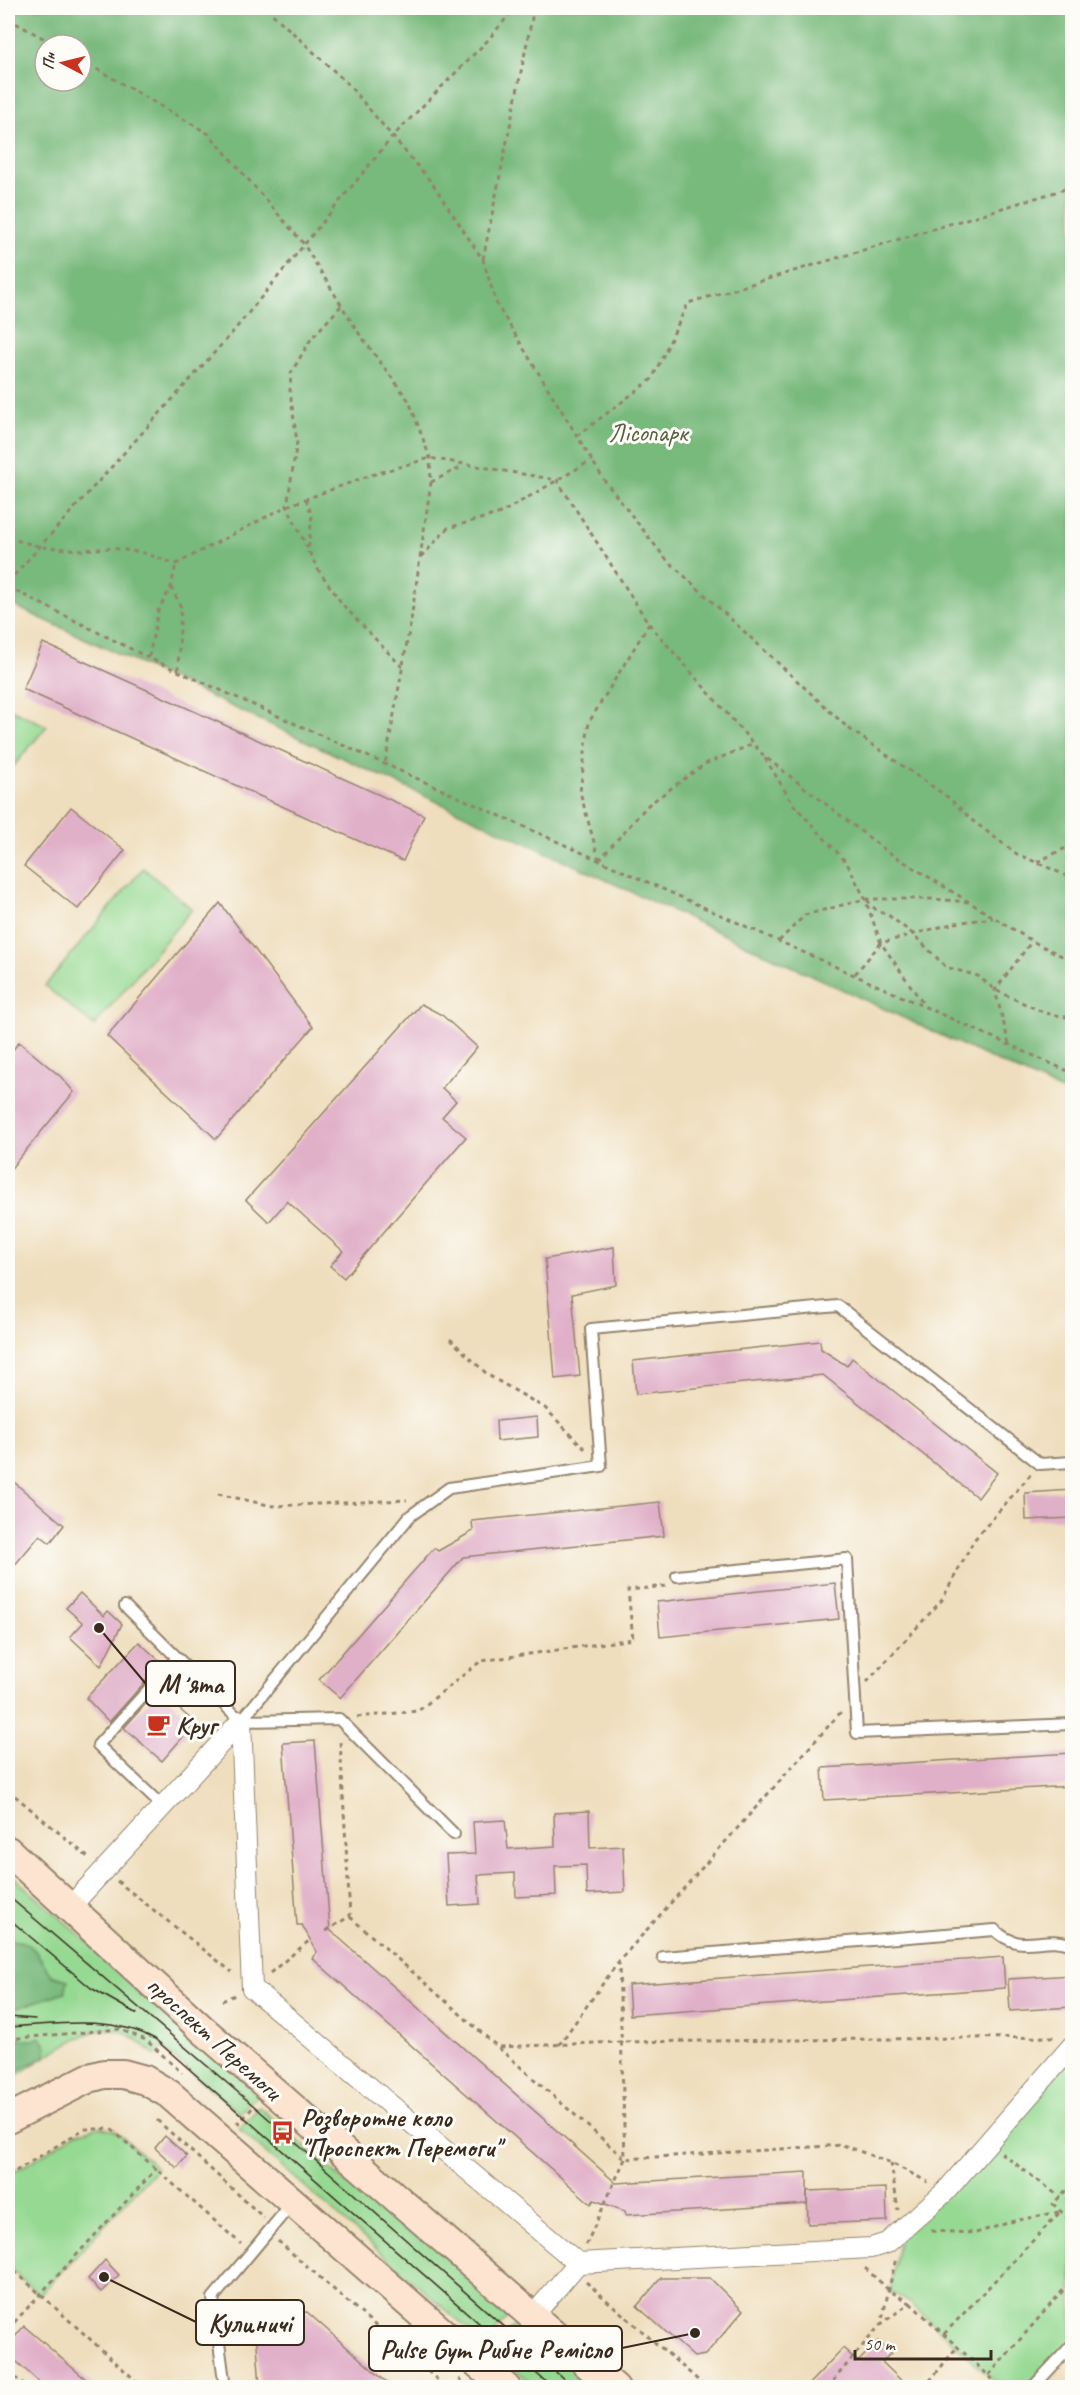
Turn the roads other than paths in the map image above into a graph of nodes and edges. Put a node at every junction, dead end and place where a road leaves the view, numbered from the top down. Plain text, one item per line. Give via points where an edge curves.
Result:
1 (1072, 1462) edge
2 (676, 1581) road end
3 (125, 1606) dead end
4 (177, 1658) junction
5 (241, 1721) junction
6 (1072, 1724) edge
7 (163, 1807) junction
8 (454, 1834) dead end
9 (8, 1851) edge
10 (70, 1907) junction
11 (1072, 1945) edge
12 (663, 1957) dead end
13 (1066, 2042) edge
14 (8, 2120) edge
15 (294, 2202) junction
16 (575, 2266) junction
17 (521, 2318) junction
18 (1070, 2351) edge
19 (225, 2388) edge
20 (506, 2388) edge
21 (615, 2388) edge
22 (1032, 2388) edge

1 - 5 lane via 1040,1464 838,1306 591,1329 601,1466 449,1488 410,1516
2 - 6 lane via 847,1559 857,1734
3 - 4 lane
4 - 5 lane
4 - 7 lane via 98,1745
5 - 7 street
5 - 8 lane via 339,1719
5 - 16 street via 252,1988
7 - 10 street
9 - 10 main road, проспект Перемоги
10 - 17 main road, проспект Перемоги
11 - 12 lane via 1055,1941 1021,1944 1006,1941 995,1930
13 - 16 street via 946,2191 887,2243 872,2248
14 - 15 main road via 89,2078 114,2073 134,2077 169,2094
15 - 19 lane via 213,2298
15 - 20 main road
16 - 17 street
17 - 21 main road, проспект Перемоги
18 - 22 lane

